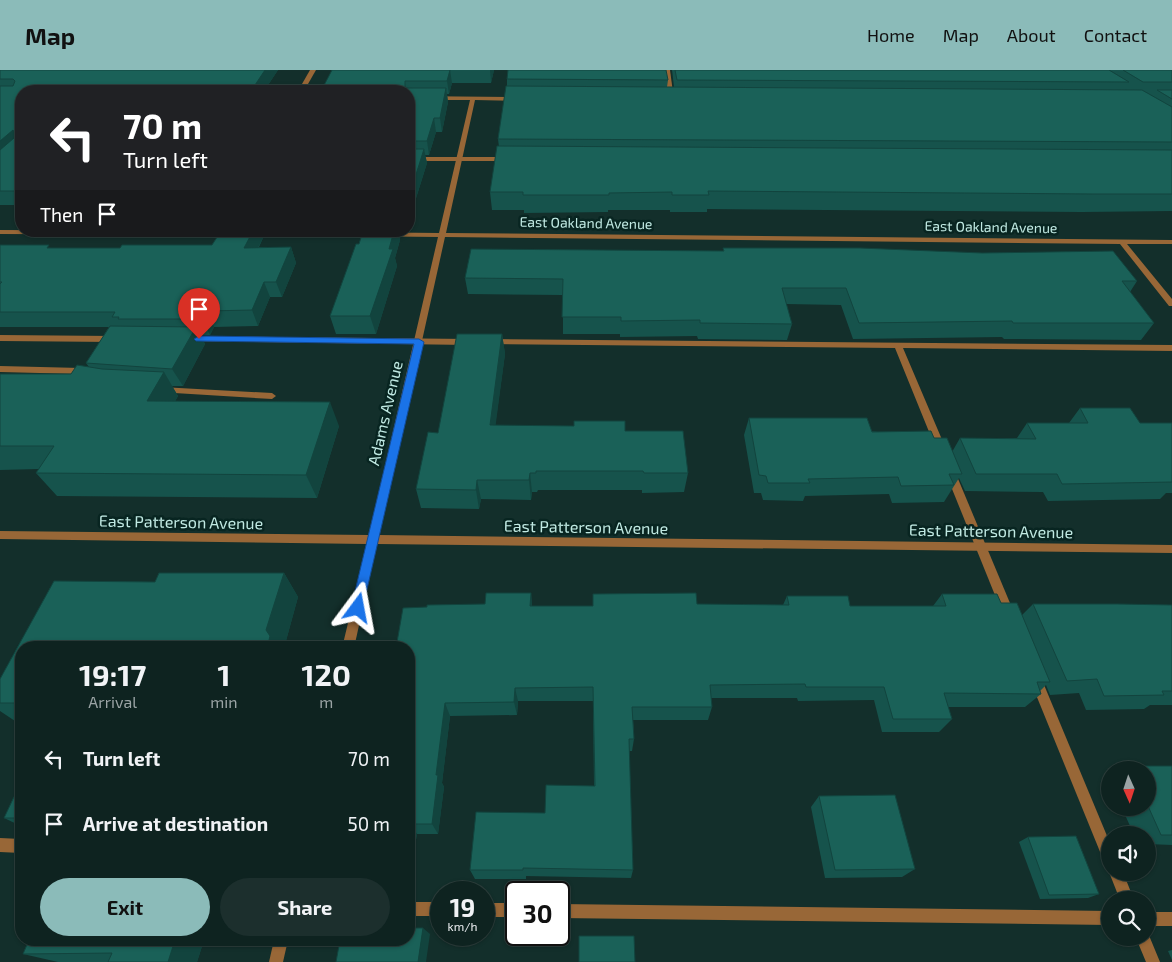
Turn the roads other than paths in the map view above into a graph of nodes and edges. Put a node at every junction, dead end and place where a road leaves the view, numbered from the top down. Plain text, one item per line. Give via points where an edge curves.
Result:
1 (313, 70) edge
2 (667, 70) edge
3 (304, 85) edge
4 (415, 98) edge
5 (473, 98) junction
6 (527, 99) edge
7 (662, 100) edge
8 (672, 100) junction
9 (682, 100) edge
10 (415, 159) edge
11 (459, 159) junction
12 (517, 160) edge
13 (0, 232) edge
14 (15, 232) edge
15 (415, 234) edge
16 (441, 234) junction
17 (1122, 242) junction
18 (1172, 242) edge
19 (1172, 304) edge
20 (0, 338) edge
21 (119, 339) edge
22 (179, 339) edge
23 (419, 342) junction
24 (898, 346) junction
25 (1172, 348) edge
26 (0, 369) edge
27 (92, 384) edge
28 (147, 390) edge
29 (272, 396) dead end
30 (0, 535) edge
31 (373, 539) junction
32 (981, 546) junction
33 (1172, 549) edge
34 (1012, 622) edge
35 (350, 641) edge
36 (1031, 668) edge
37 (1101, 837) edge
38 (0, 845) edge
39 (15, 846) edge
40 (415, 909) edge
41 (430, 909) edge
42 (570, 911) edge
43 (1101, 918) edge
44 (1156, 919) edge
45 (1172, 919) edge
46 (280, 946) edge
47 (1146, 946) edge
48 (276, 962) edge
49 (1153, 962) edge

1 - 3 street
2 - 8 street
4 - 5 street
5 - 6 street
5 - 11 street, Adams Avenue
7 - 8 street
8 - 9 street
10 - 11 street
11 - 12 street
11 - 16 street, Adams Avenue
13 - 14 street, East Oakland Avenue
15 - 16 street, East Oakland Avenue
16 - 17 street, East Oakland Avenue
16 - 23 street, Adams Avenue
17 - 18 street, East Oakland Avenue
17 - 19 street
20 - 21 street
22 - 23 street
23 - 24 street
23 - 31 street, Adams Avenue
24 - 25 street
24 - 32 street
26 - 27 street via 81,370
28 - 29 street
30 - 31 street, East Patterson Avenue
31 - 32 street, East Patterson Avenue
31 - 35 street, Adams Avenue
32 - 33 street, East Patterson Avenue
32 - 34 street
36 - 37 street
38 - 39 street
40 - 41 street
42 - 43 street
44 - 45 street
46 - 48 street
47 - 49 street

